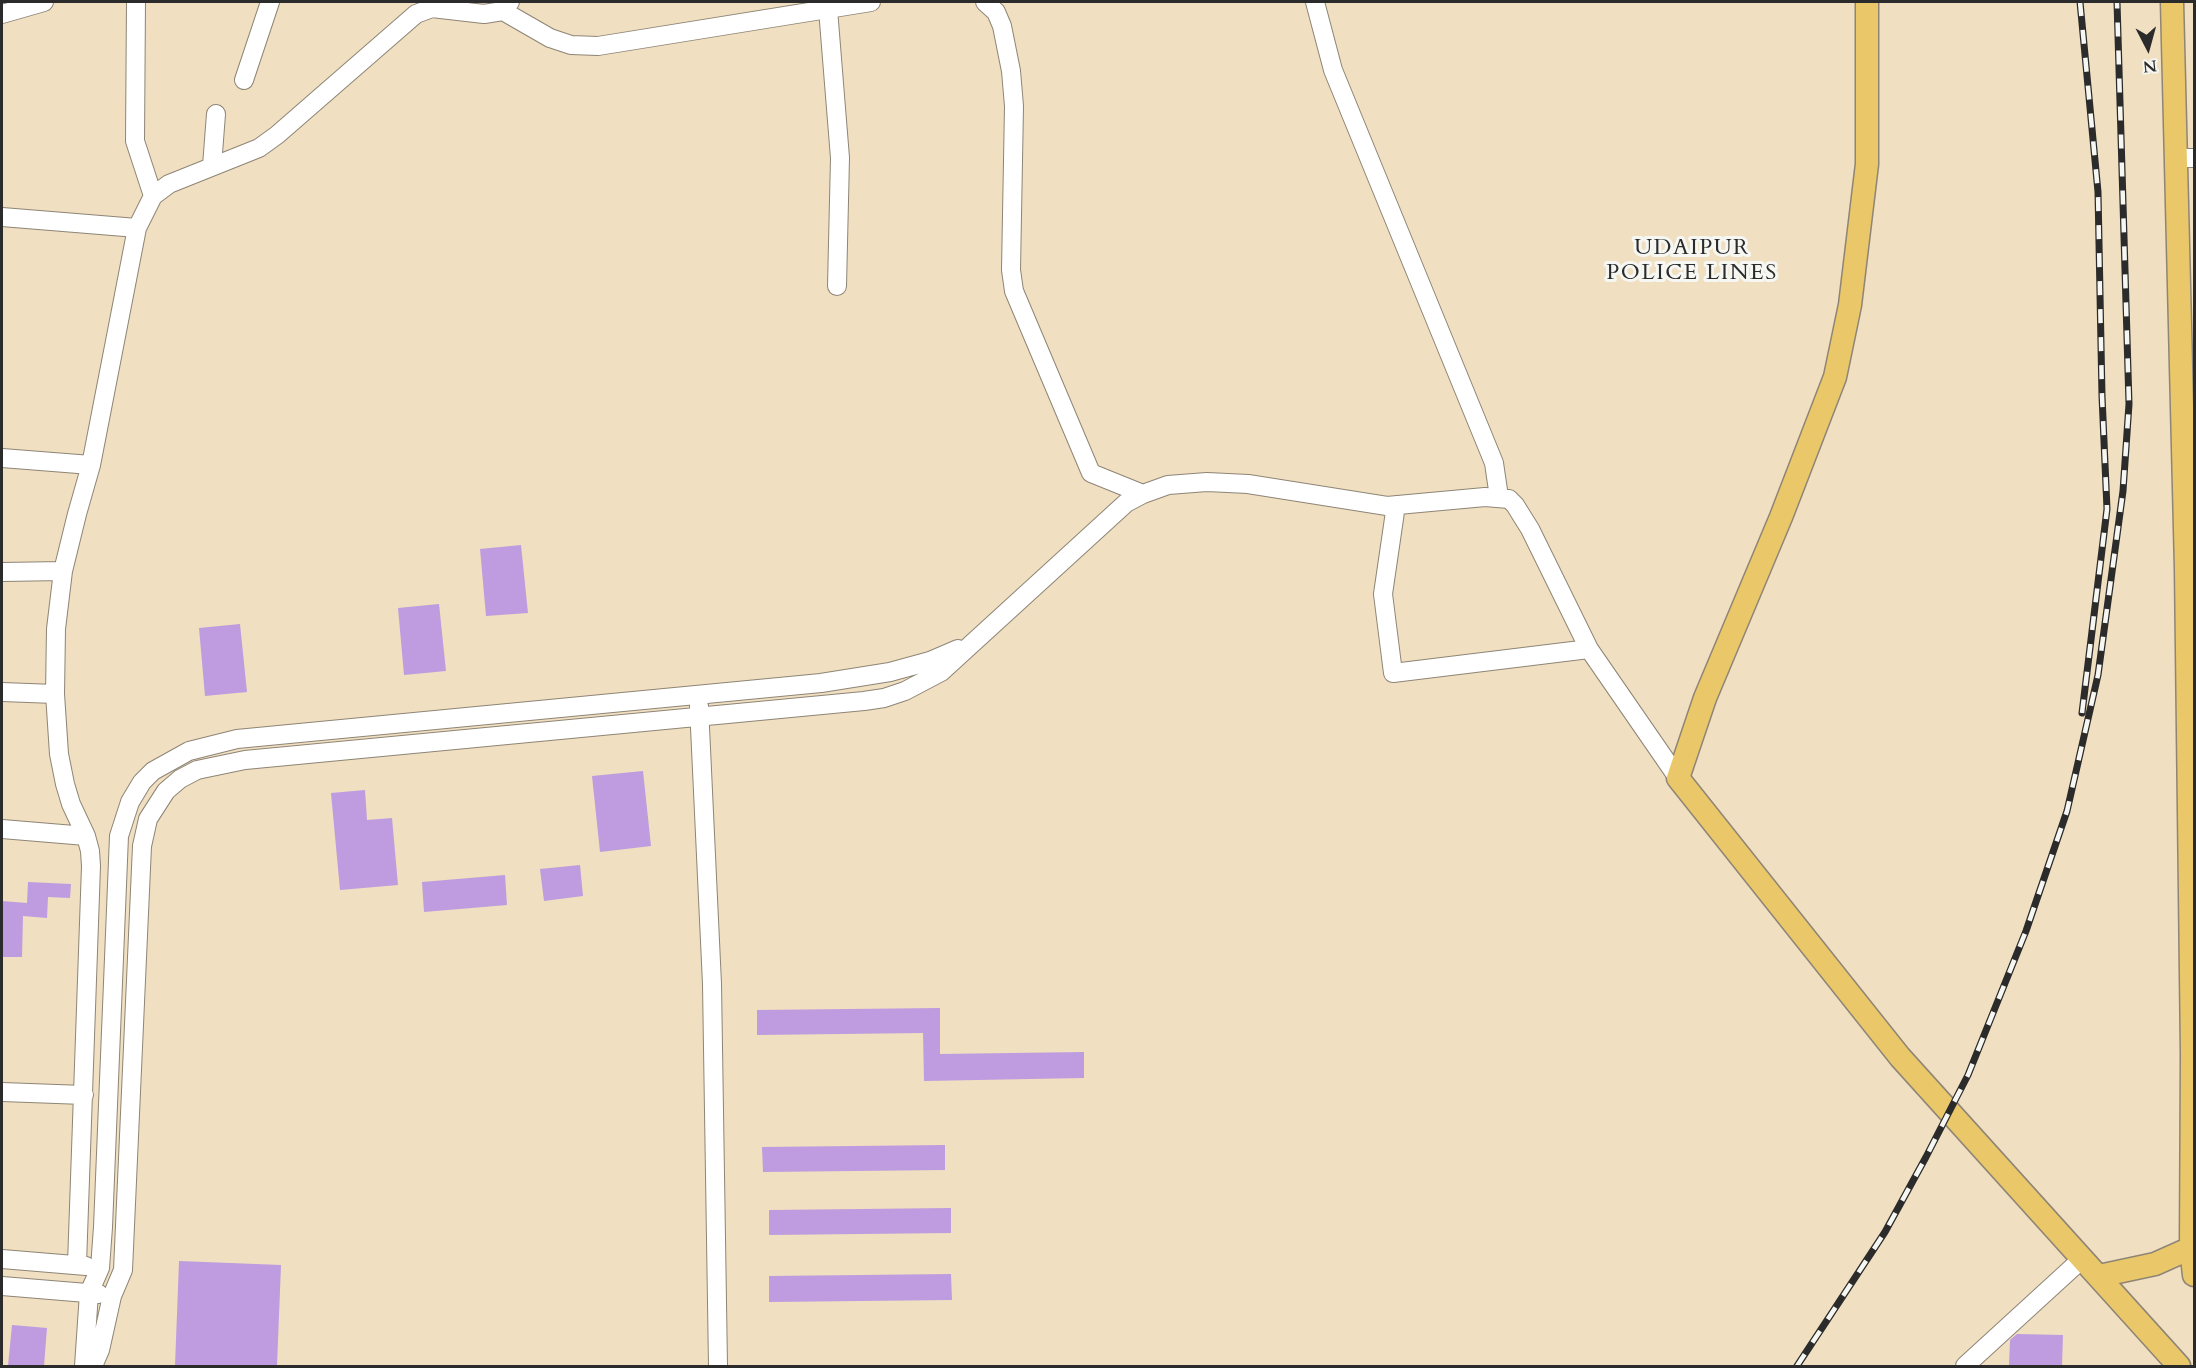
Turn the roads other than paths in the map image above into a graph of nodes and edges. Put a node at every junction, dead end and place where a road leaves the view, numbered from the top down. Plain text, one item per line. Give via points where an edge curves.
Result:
1 (45, 2) edge
2 (136, 2) edge
3 (270, 2) edge
4 (870, 2) edge
5 (985, 2) edge
6 (1315, 2) edge
7 (1867, 2) edge
8 (2172, 2) edge
9 (431, 5) edge
10 (506, 6) edge
11 (828, 9) junction
12 (2, 14) edge
13 (244, 80) dead end
14 (216, 114) dead end
15 (2185, 158) edge
16 (212, 166) junction
17 (153, 196) junction
18 (2, 217) edge
19 (137, 228) junction
20 (837, 286) dead end
21 (2, 458) edge
22 (91, 465) junction
23 (1143, 494) junction
24 (1499, 497) junction
25 (1396, 505) junction
26 (2, 572) edge
27 (63, 572) junction
28 (978, 638) junction
29 (1589, 649) junction
30 (2, 692) edge
31 (55, 694) junction
32 (699, 695) junction
33 (699, 717) junction
34 (1678, 778) junction
35 (2, 829) edge
36 (86, 836) junction
37 (2, 1092) edge
38 (84, 1095) junction
39 (2192, 1248) junction
40 (2083, 1258) junction
41 (2, 1259) edge
42 (77, 1264) junction
43 (100, 1268) junction
44 (123, 1270) junction
45 (2194, 1275) edge
46 (2099, 1276) junction
47 (2, 1286) edge
48 (89, 1293) junction
49 (112, 1296) junction
50 (84, 1366) edge
51 (93, 1366) edge
52 (718, 1366) edge
53 (1965, 1366) edge
54 (2179, 1366) edge

1 - 12 street
2 - 17 street via 135,141
3 - 13 street
4 - 11 street
5 - 23 street via 996,12 1002,26 1011,71 1014,291 1091,473
6 - 24 street via 1334,70 1494,463
7 - 34 main road via 1867,165 1850,305 1834,377 1781,517 1705,698
8 - 15 main road
9 - 10 street via 484,14
9 - 16 street via 277,135 259,148
10 - 11 street via 550,38 571,45 598,46
11 - 20 street via 840,158
14 - 16 street
15 - 39 main road
16 - 17 street via 169,184
17 - 19 street
18 - 19 street
19 - 22 street
21 - 22 street
22 - 27 street
23 - 25 street via 1168,485 1225,482
23 - 28 street via 1118,510
24 - 25 street
24 - 29 street via 1515,505 1530,529
25 - 29 street via 1383,594 1393,673
26 - 27 street
27 - 31 street via 56,629
28 - 32 street via 948,655 891,672
28 - 33 street via 926,682 884,698
29 - 34 street
30 - 31 street
31 - 36 street via 64,784
32 - 33 street
32 - 43 street via 246,738 189,751 153,771 130,802 119,836
33 - 44 street via 245,760 197,770 166,791 148,819 140,860
33 - 52 street via 712,984
34 - 40 main road via 1900,1057
35 - 36 street
36 - 38 street via 91,866
37 - 38 street
38 - 42 street
39 - 45 main road
39 - 46 main road via 2155,1264
40 - 46 main road
40 - 53 street
41 - 42 street
42 - 43 street
43 - 44 street
43 - 48 street
44 - 49 street
46 - 54 main road
47 - 48 street
48 - 49 street
48 - 50 street
49 - 51 street

